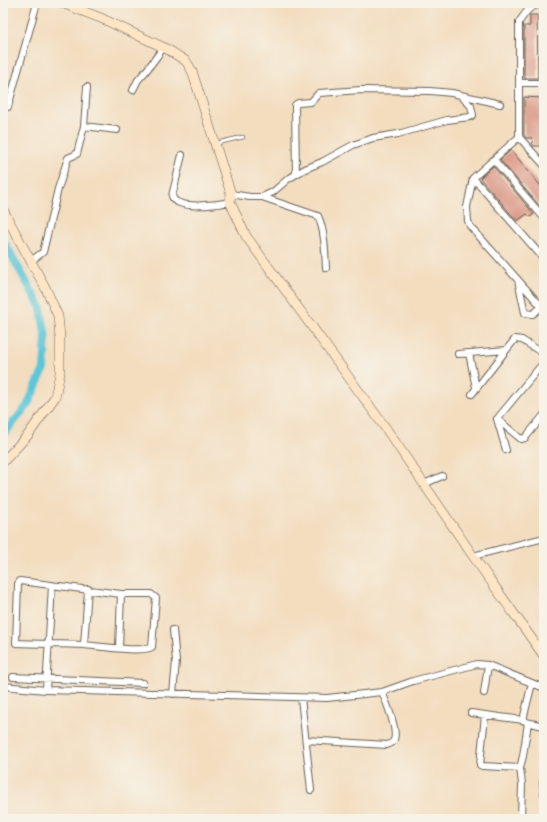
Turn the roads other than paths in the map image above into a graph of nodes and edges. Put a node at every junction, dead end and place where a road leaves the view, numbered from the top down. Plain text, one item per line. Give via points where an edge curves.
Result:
1 (37, 3) edge
2 (62, 3) edge
3 (544, 4) edge
4 (164, 47) junction
5 (544, 83) edge
6 (519, 84) junction
7 (87, 87) dead end
8 (133, 90) dead end
9 (460, 95) junction
10 (500, 104) dead end
11 (8, 107) dead end
12 (84, 126) junction
13 (118, 130) dead end
14 (243, 137) dead end
15 (519, 137) junction
16 (215, 144) junction
17 (182, 155) dead end
18 (494, 160) junction
19 (544, 165) edge
20 (296, 174) junction
21 (473, 178) junction
22 (262, 197) junction
23 (231, 198) junction
24 (3, 210) edge
25 (544, 218) edge
26 (544, 259) edge
27 (31, 261) junction
28 (326, 268) dead end
29 (518, 278) junction
30 (543, 306) edge
31 (506, 350) junction
32 (469, 353) junction
33 (458, 354) dead end
34 (544, 354) edge
35 (544, 362) edge
36 (476, 388) junction
37 (472, 394) dead end
38 (544, 415) edge
39 (497, 419) junction
40 (506, 450) dead end
41 (3, 462) edge
42 (442, 476) dead end
43 (424, 484) junction
44 (544, 538) edge
45 (473, 556) junction
46 (52, 585) junction
47 (88, 589) junction
48 (121, 594) junction
49 (173, 630) dead end
50 (48, 644) junction
51 (84, 645) junction
52 (119, 648) junction
53 (544, 656) edge
54 (488, 666) junction
55 (12, 677) dead end
56 (47, 678) junction
57 (143, 683) dead end
58 (532, 683) junction
59 (3, 686) edge
60 (544, 688) edge
61 (46, 690) junction
62 (382, 692) junction
63 (484, 693) dead end
64 (173, 694) junction
65 (301, 698) junction
66 (471, 713) dead end
67 (485, 715) junction
68 (525, 721) junction
69 (544, 726) edge
70 (306, 740) junction
71 (520, 768) junction
72 (543, 782) edge
73 (311, 790) dead end
74 (544, 794) edge
75 (520, 818) edge
76 (544, 819) edge

1 - 11 street
2 - 4 street
3 - 6 street via 534,5 519,22
4 - 8 street
4 - 16 street via 189,65
5 - 6 street
6 - 15 street
7 - 12 street
9 - 10 street
9 - 20 street via 471,106 473,115 470,117 447,120 364,141
9 - 20 street via 430,91 361,90 319,93 311,102 298,103 295,105
12 - 13 street
12 - 27 street via 77,154 68,158 63,172 43,252
14 - 16 lane
15 - 18 street
15 - 19 street
16 - 23 street
17 - 23 street via 172,199 202,206
18 - 21 street
18 - 25 street
20 - 22 street via 273,192
21 - 26 street
21 - 29 street via 467,207 470,226
22 - 23 street
22 - 28 street via 318,216 323,234
23 - 43 street via 246,236
24 - 27 street
27 - 41 street via 58,316 59,382 55,397 47,409
29 - 30 street
29 - 30 street via 525,313 533,314
31 - 32 street
31 - 34 street via 519,339
31 - 36 street
32 - 33 street
32 - 36 street
35 - 39 street
36 - 37 street
38 - 39 street via 525,438 521,439
39 - 40 street
42 - 43 street
43 - 45 street
44 - 45 street
45 - 53 street
46 - 47 street
46 - 50 street
46 - 50 street via 22,581 18,584 16,643
47 - 48 street
47 - 51 street
48 - 52 street
48 - 52 street via 151,594 156,598 152,647
49 - 64 street via 176,661
50 - 51 street
50 - 56 street
51 - 52 street
54 - 58 street
54 - 62 street via 466,666
54 - 63 street
55 - 56 street
56 - 57 street
56 - 61 street
58 - 60 street
58 - 68 street
59 - 61 street
61 - 64 street
62 - 65 street
62 - 70 street via 390,712 395,736 391,744
64 - 65 street
65 - 70 street
66 - 67 street
67 - 68 street
67 - 71 street via 480,765
68 - 69 street
68 - 71 street
70 - 73 street
71 - 75 street
72 - 74 street
75 - 76 street

